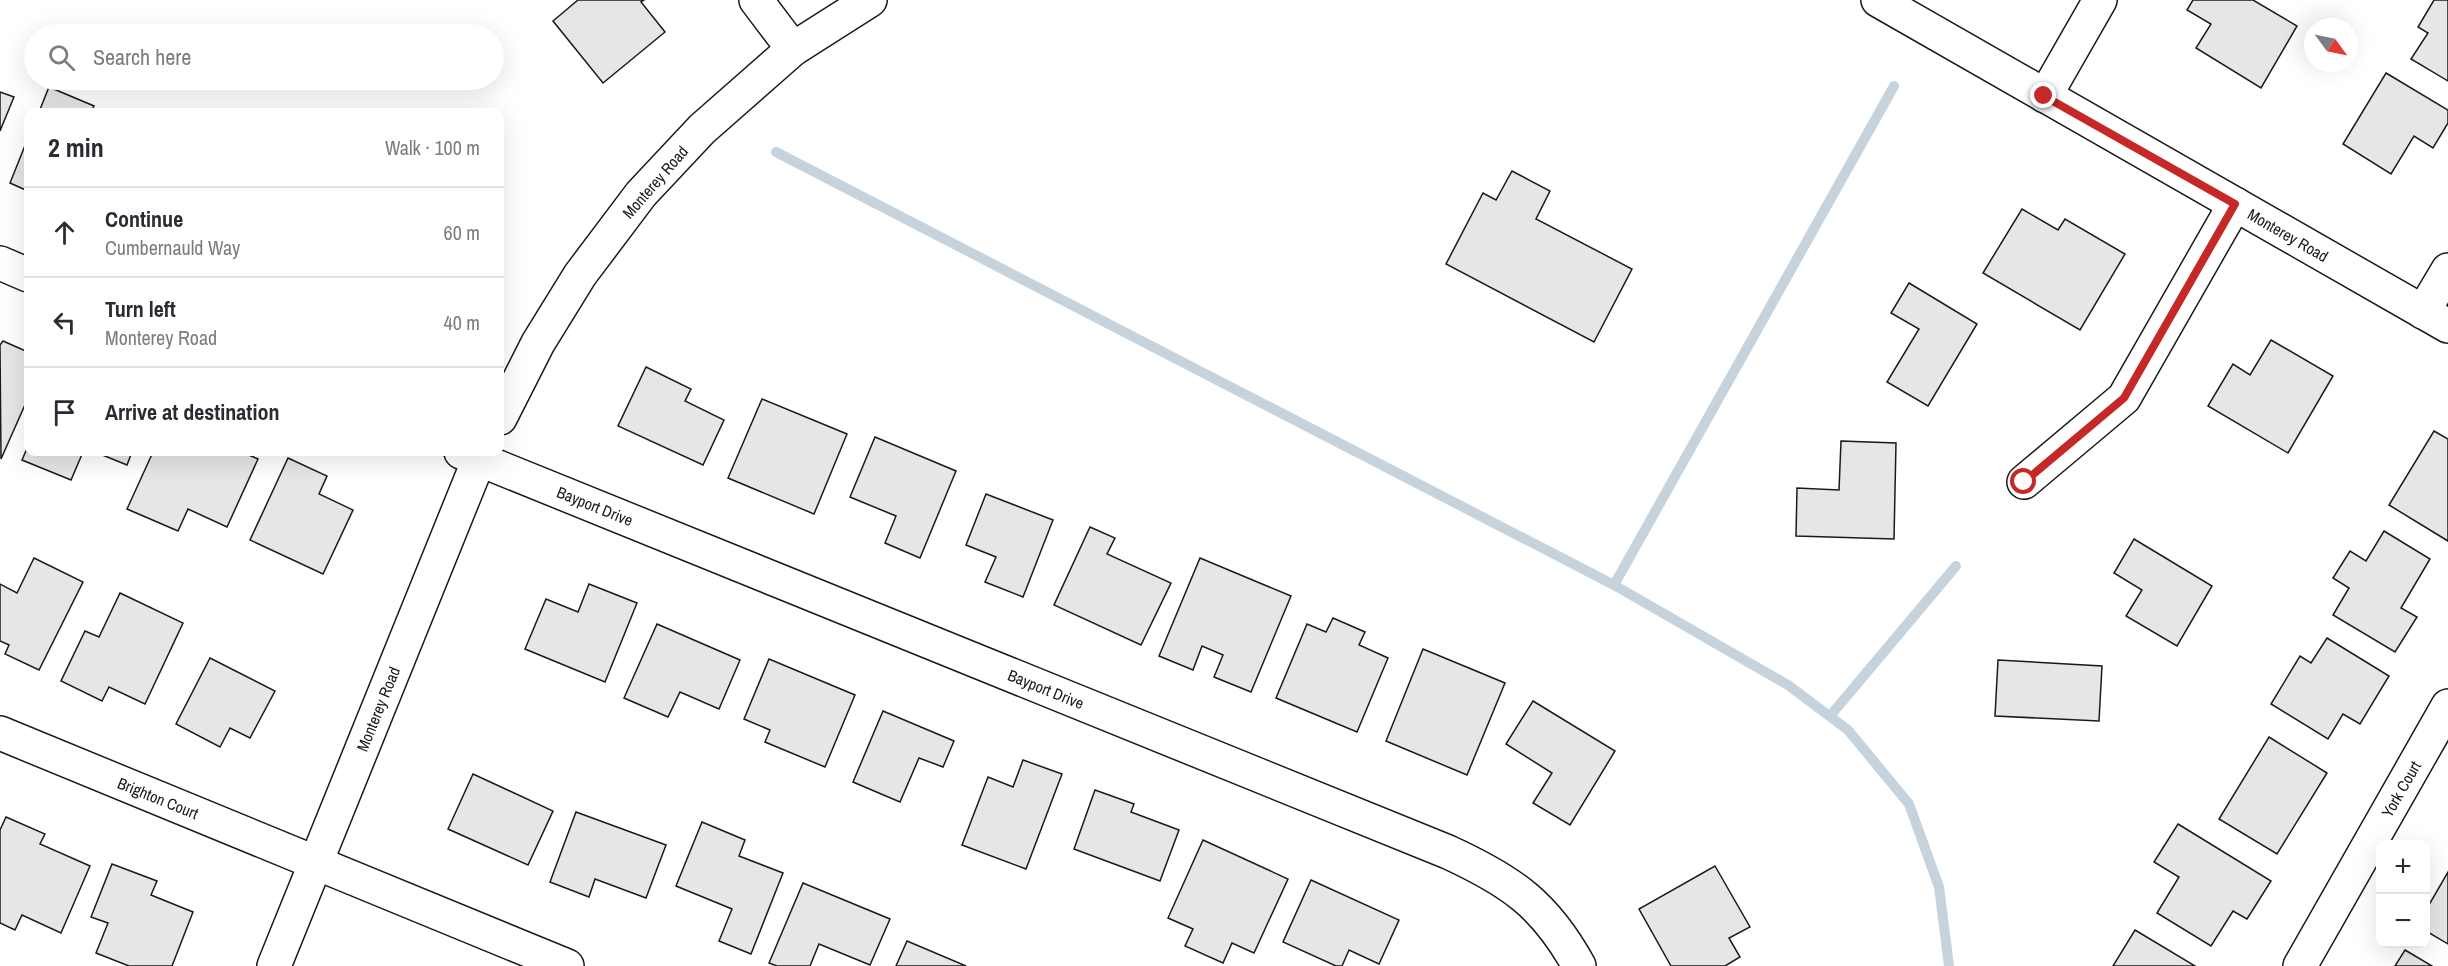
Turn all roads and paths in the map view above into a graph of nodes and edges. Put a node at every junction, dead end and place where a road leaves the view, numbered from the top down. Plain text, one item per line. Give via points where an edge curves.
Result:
1 (756, 0) edge
2 (870, 0) edge
3 (1878, 0) edge
4 (2100, 0) edge
5 (793, 49) junction
6 (2044, 96) junction
7 (2235, 204) junction
8 (0, 263) edge
9 (2448, 270) edge
10 (24, 273) edge
11 (2436, 319) edge
12 (504, 410) edge
13 (473, 456) edge
14 (479, 456) edge
15 (2024, 482) dead end
16 (2448, 706) edge
17 (0, 733) edge
18 (317, 862) junction
19 (274, 966) edge
20 (567, 966) edge
21 (1579, 966) edge
22 (2300, 966) edge

1 - 5 street
2 - 5 street, Monterey Road
3 - 6 street, Monterey Road
4 - 6 street
5 - 12 street, Monterey Road via 702,129 640,194 580,275 538,343
6 - 7 street, Monterey Road
7 - 11 street, Monterey Road
7 - 15 street via 2124,398
8 - 10 street
9 - 11 street
13 - 18 street, Monterey Road
14 - 21 street, Bayport Drive via 1477,865 1521,891 1546,916
16 - 22 street, York Court
17 - 18 street, Brighton Court
18 - 19 street, Monterey Road
18 - 20 street

